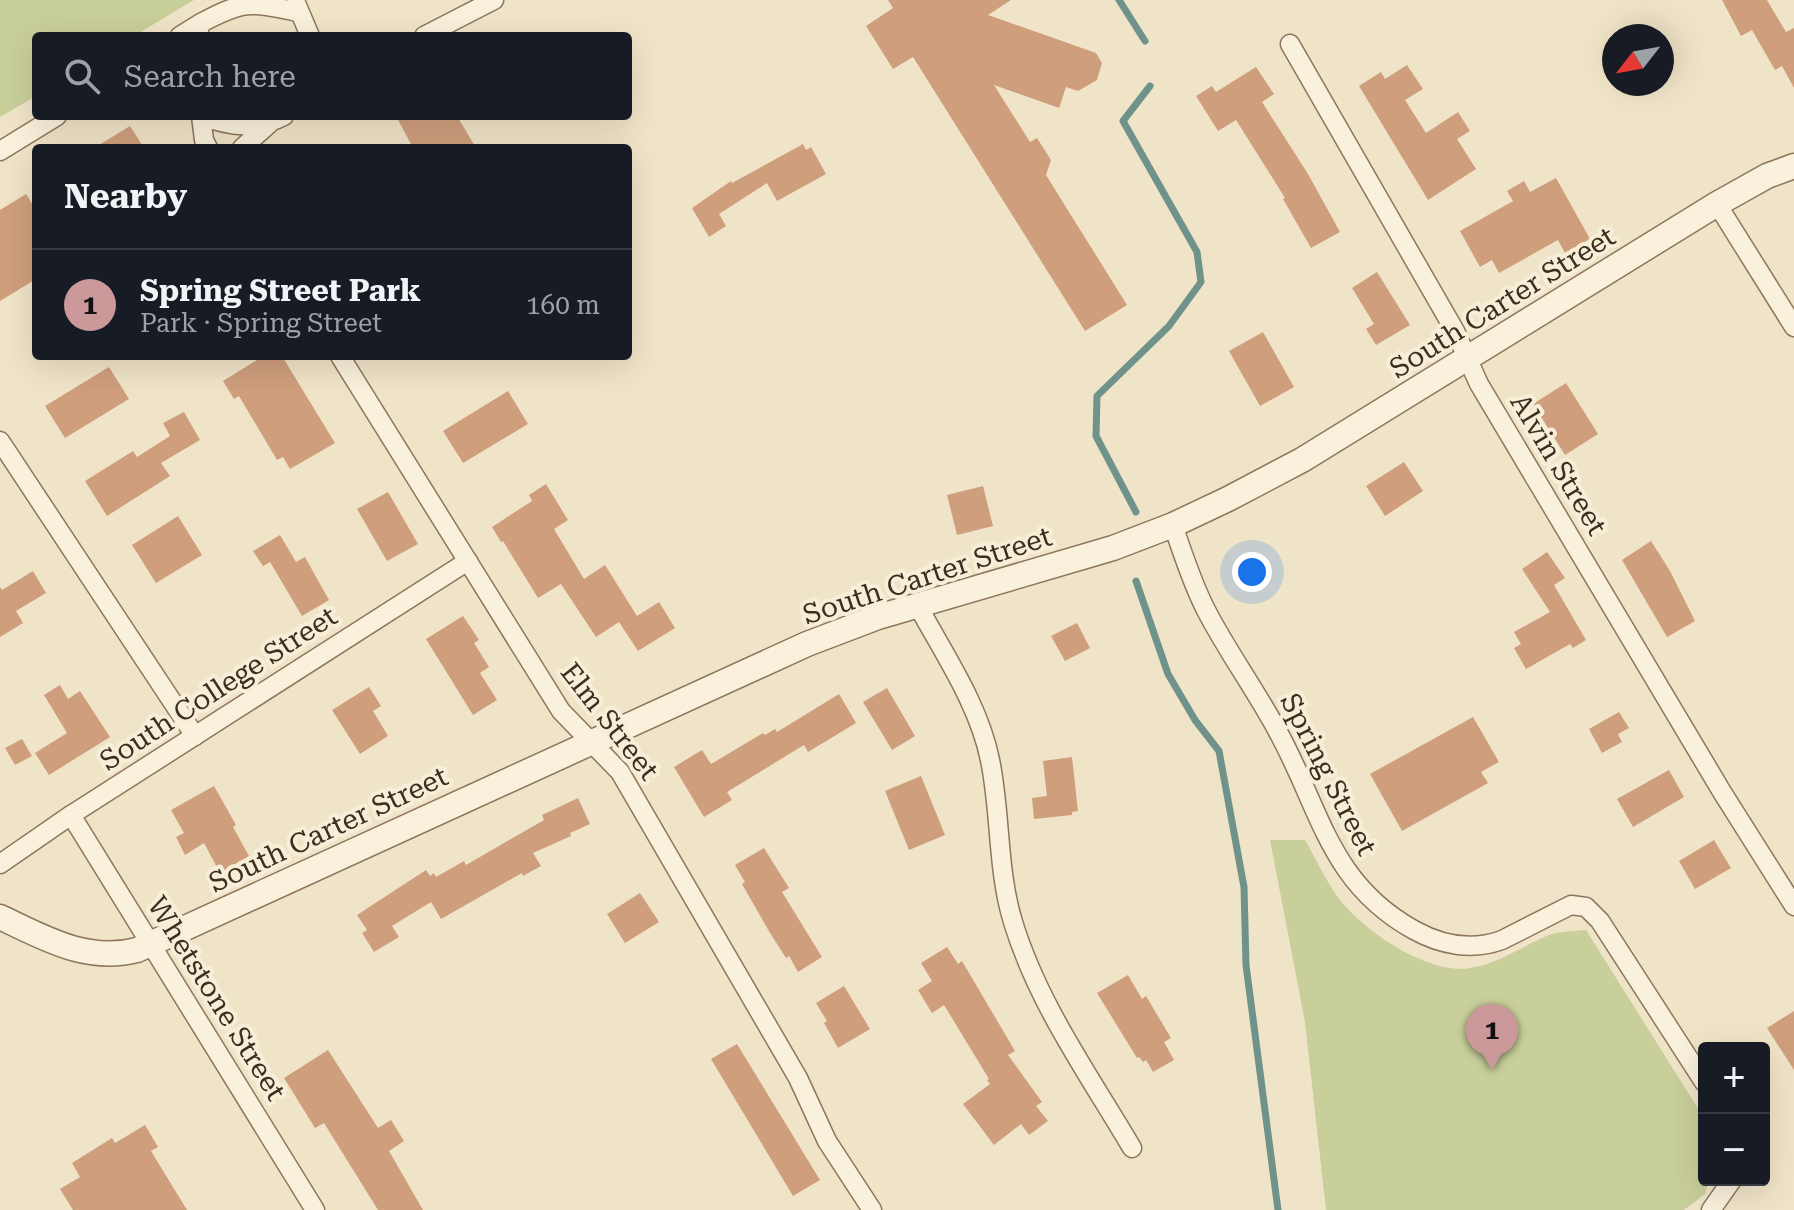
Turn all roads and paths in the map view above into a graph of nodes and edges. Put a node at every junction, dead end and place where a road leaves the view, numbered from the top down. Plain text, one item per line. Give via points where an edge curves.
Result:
1 (494, 0) edge
2 (234, 3) edge
3 (297, 6) edge
4 (199, 30) edge
5 (312, 32) edge
6 (432, 32) edge
7 (1290, 44) dead end
8 (50, 120) edge
9 (202, 120) edge
10 (215, 120) edge
11 (276, 120) edge
12 (206, 144) edge
13 (247, 144) edge
14 (0, 151) edge
15 (1794, 166) edge
16 (1717, 204) junction
17 (1794, 327) edge
18 (1468, 359) junction
19 (342, 360) edge
20 (0, 441) edge
21 (1173, 525) junction
22 (468, 561) junction
23 (918, 606) junction
24 (195, 736) junction
25 (589, 742) junction
26 (71, 815) junction
27 (0, 864) edge
28 (1794, 906) edge
29 (0, 917) edge
30 (151, 944) junction
31 (1698, 1073) edge
32 (1132, 1148) dead end
33 (1728, 1186) edge
34 (315, 1210) edge
35 (872, 1210) edge
36 (1711, 1210) edge

1 - 6 street
2 - 3 street
2 - 4 street
3 - 5 street
7 - 18 street, Alvin Street
8 - 14 street
9 - 12 street
10 - 11 street via 236,126
11 - 13 street
15 - 16 street, South Carter Street
16 - 17 street
16 - 18 street, South Carter Street
18 - 21 street, South Carter Street via 1302,460
18 - 28 street, Alvin Street
19 - 22 street, Elm Street
20 - 24 street
21 - 23 street, South Carter Street
21 - 31 street, Spring Street via 1206,609 1278,732 1332,848 1366,895 1424,936 1467,946 1490,945 1571,905 1586,907
22 - 24 street, South College Street
22 - 25 street, Elm Street via 561,711
23 - 25 street, South Carter Street via 820,639
23 - 32 street via 985,739 1007,895 1029,966
24 - 26 street, South College Street
25 - 30 street, South Carter Street
25 - 35 street, Elm Street via 620,772 798,1078 827,1141
26 - 27 street, South College Street
26 - 30 street, Whetstone Street
29 - 30 street, South Carter Street via 58,944 92,953 122,954
30 - 34 street, Whetstone Street
33 - 36 street

